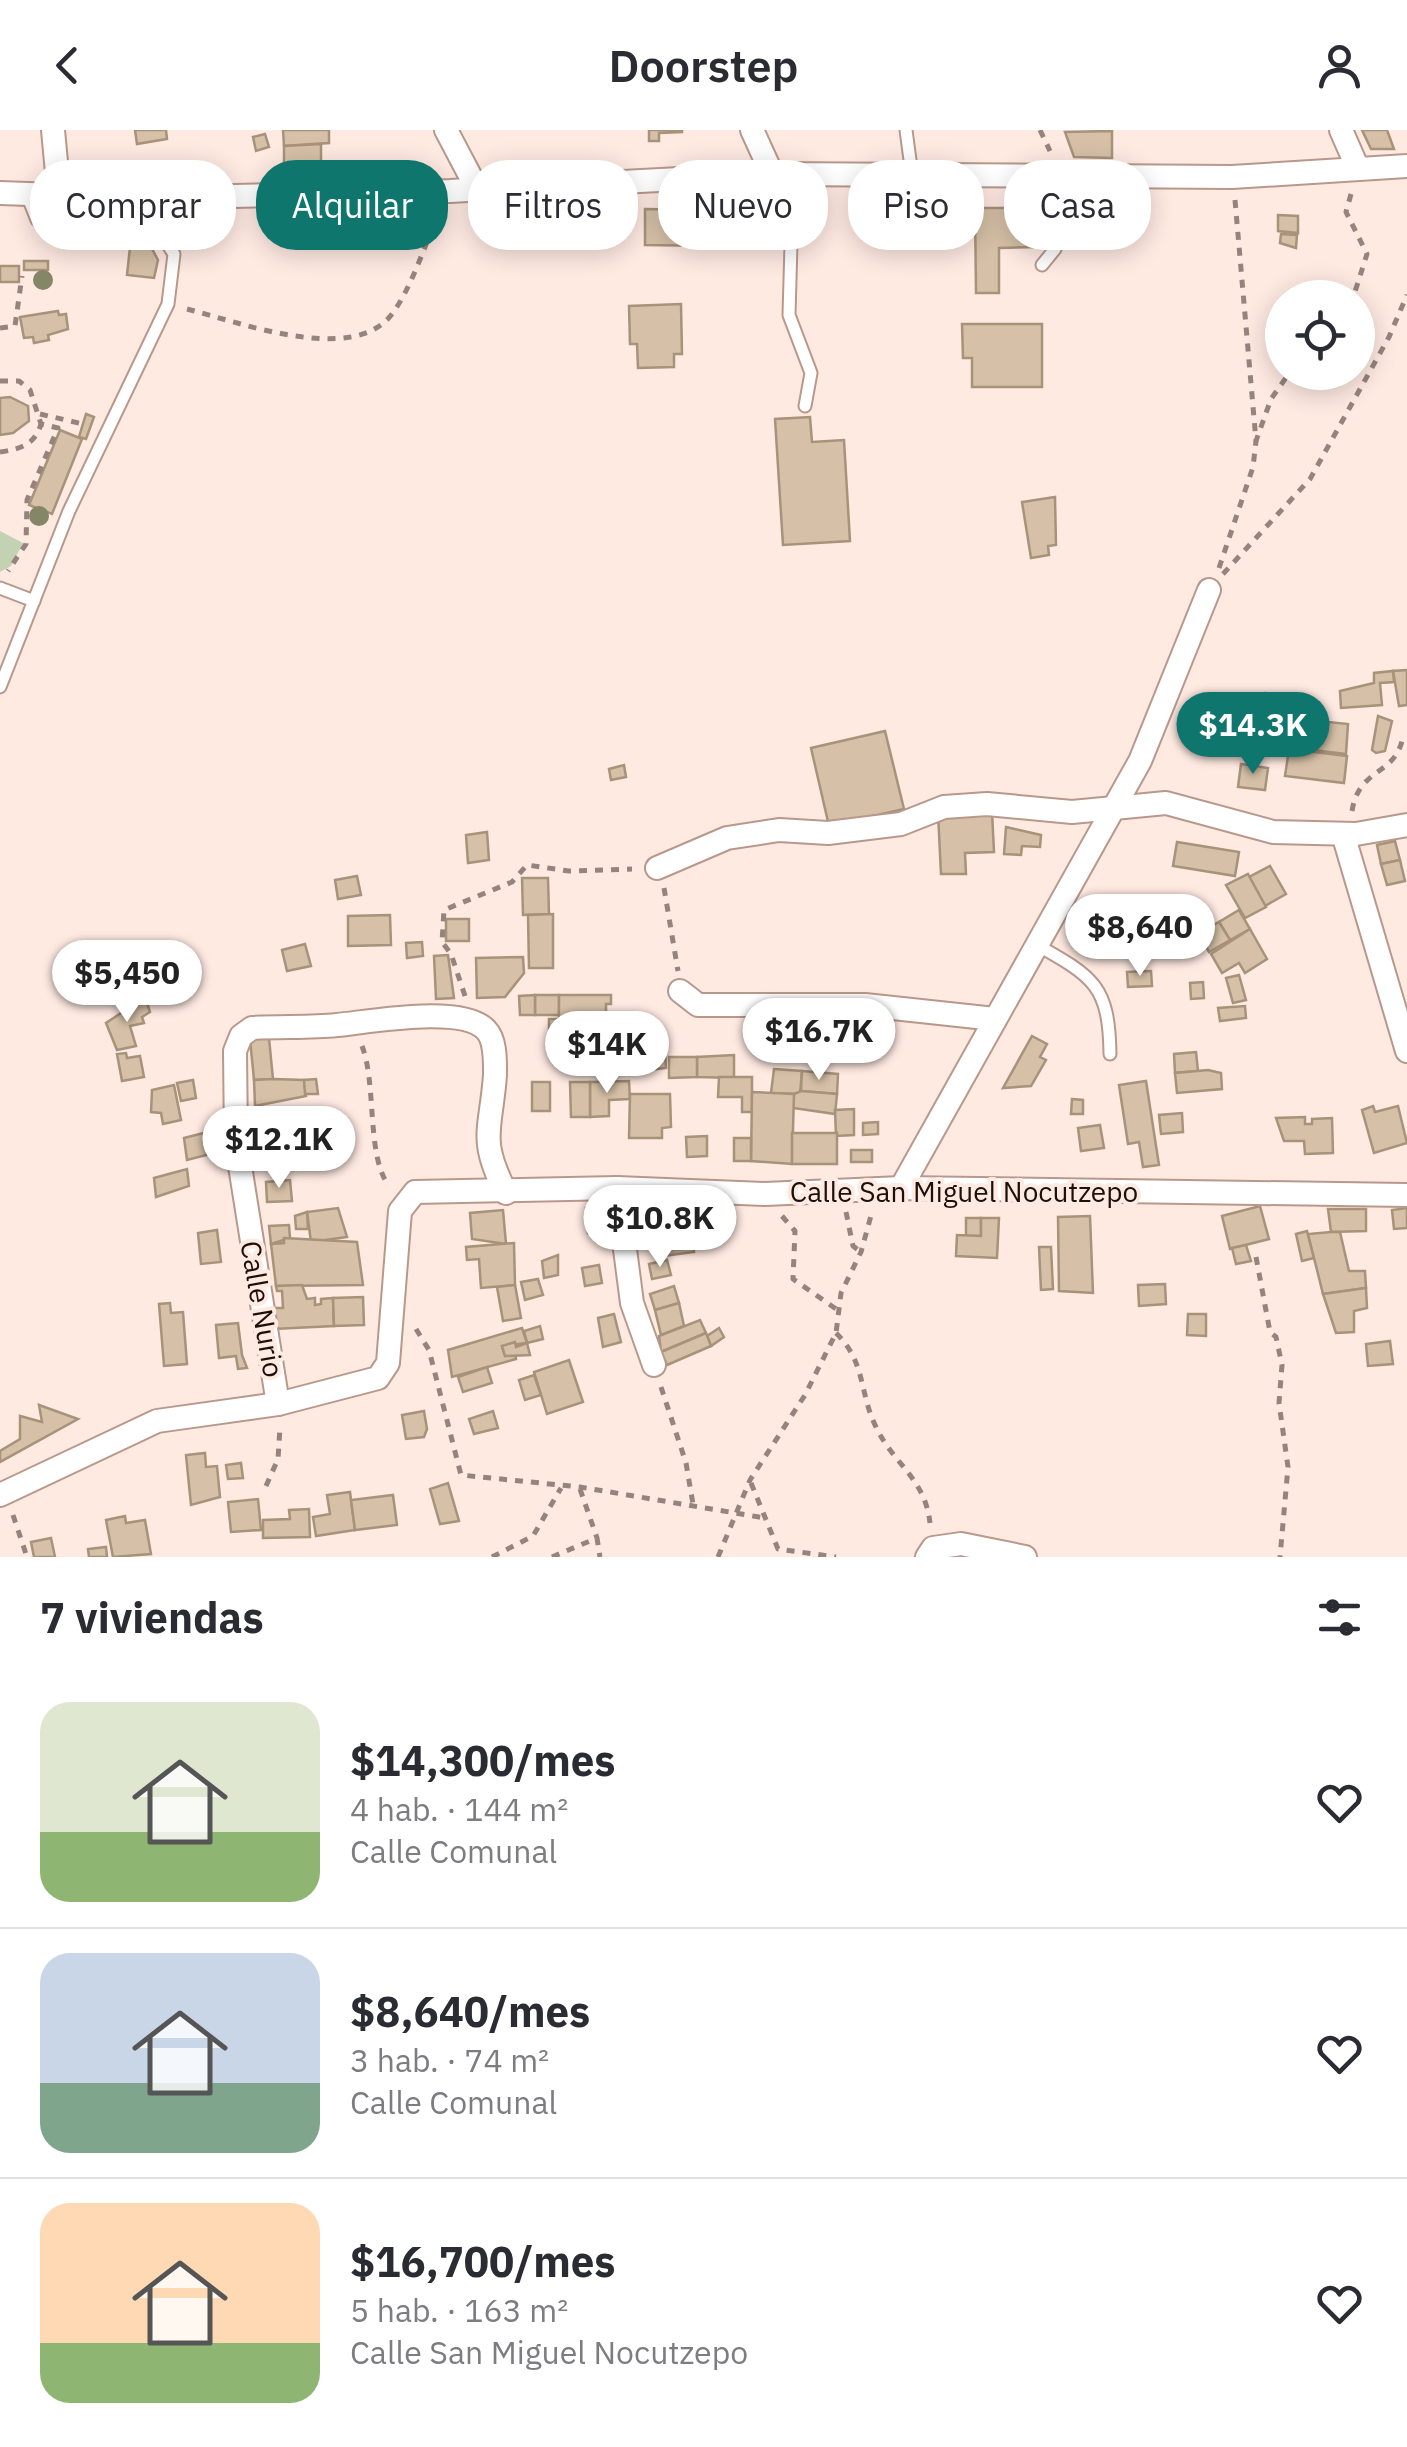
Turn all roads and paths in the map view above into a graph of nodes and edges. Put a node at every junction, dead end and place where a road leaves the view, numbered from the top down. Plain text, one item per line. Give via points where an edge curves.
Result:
1 (53, 130) edge
2 (446, 130) edge
3 (752, 130) edge
4 (906, 130) edge
5 (1341, 130) edge
6 (56, 160) edge
7 (772, 160) edge
8 (910, 160) edge
9 (1407, 166) edge
10 (1358, 170) junction
11 (468, 172) edge
12 (1151, 176) edge
13 (1232, 177) junction
14 (468, 188) edge
15 (450, 191) junction
16 (0, 193) edge
17 (26, 194) junction
18 (30, 194) edge
19 (236, 196) edge
20 (786, 250) edge
21 (1054, 250) edge
22 (1042, 264) dead end
23 (22, 276) dead end
24 (1359, 280) edge
25 (1407, 295) edge
26 (168, 304) junction
27 (0, 328) edge
28 (0, 381) edge
29 (1277, 390) edge
30 (805, 406) dead end
31 (40, 414) junction
32 (41, 424) junction
33 (83, 424) dead end
34 (1256, 441) junction
35 (0, 452) edge
36 (1, 582) edge
37 (1209, 590) junction
38 (34, 602) junction
39 (0, 687) edge
40 (1402, 740) dead end
41 (1114, 807) junction
42 (1407, 824) edge
43 (1350, 834) junction
44 (657, 868) junction
45 (1037, 945) junction
46 (680, 991) joint
47 (996, 1020) junction
48 (478, 1025) junction
49 (338, 1026) junction
50 (1407, 1051) edge
51 (1110, 1054) dead end
52 (617, 1188) junction
53 (902, 1188) junction
54 (830, 1190) junction
55 (506, 1192) junction
56 (765, 1194) junction
57 (1407, 1195) edge
58 (407, 1202) junction
59 (861, 1252) junction
60 (1256, 1257) dead end
61 (395, 1296) junction
62 (839, 1311) junction
63 (836, 1333) junction
64 (654, 1365) joint
65 (278, 1404) junction
66 (750, 1480) junction
67 (266, 1486) dead end
68 (562, 1487) junction
69 (580, 1487) junction
70 (2, 1494) edge
71 (694, 1510) junction
72 (736, 1516) junction
73 (765, 1518) junction
74 (598, 1538) junction
75 (930, 1552) edge
76 (27, 1557) edge
77 (492, 1557) edge
78 (552, 1557) edge
79 (600, 1557) edge
80 (718, 1557) edge
81 (836, 1557) edge
82 (1025, 1557) edge
83 (1280, 1557) edge

1 - 6 street
2 - 11 street
3 - 7 street
4 - 8 lane
5 - 10 street
9 - 10 street
10 - 13 street
10 - 24 path via 1346,212 1367,254
12 - 13 street
13 - 34 path
14 - 15 street
15 - 19 street
15 - 26 path via 391,316 349,340 308,339
16 - 17 street
17 - 18 street
17 - 26 lane via 36,220 50,226 160,233 174,254
20 - 30 lane via 789,315 810,373
21 - 22 lane
23 - 27 path via 15,326
25 - 37 path via 1310,479
26 - 38 lane via 100,442
28 - 31 path via 30,390
29 - 34 path
31 - 32 path
31 - 33 path
32 - 35 path via 21,449
32 - 36 path via 58,428 28,500 26,544
34 - 37 path via 1254,467
36 - 38 lane
37 - 41 street via 1140,761
38 - 39 lane
40 - 43 path via 1397,758 1358,786
41 - 43 street via 1166,803 1274,832
41 - 44 street via 944,807 902,824 726,838
41 - 45 street
42 - 43 street
43 - 50 street
44 - 46 path via 669,903
44 - 48 path via 569,871 527,865 512,882 444,910 442,942
45 - 47 street
45 - 51 lane via 1086,973 1104,996
46 - 47 street via 698,1005 864,1006
47 - 53 street
48 - 49 street via 375,1018
48 - 55 street via 492,1042 495,1073 488,1156
49 - 58 path via 360,1041 369,1064 381,1170
49 - 65 street, Calle Nurio via 252,1028 235,1051 236,1141
52 - 55 street, Calle San Miguel Nocutzepo
52 - 56 street, Calle San Miguel Nocutzepo
52 - 64 street via 632,1302
53 - 54 street, Calle San Miguel Nocutzepo
53 - 57 street, Calle San Miguel Nocutzepo
53 - 59 path via 874,1207
54 - 56 street, Calle San Miguel Nocutzepo
54 - 59 path
55 - 58 street, Calle San Miguel Nocutzepo via 415,1192
56 - 62 path via 795,1231 792,1279
58 - 61 street via 400,1211
59 - 62 path
60 - 83 path via 1282,1365 1278,1403 1288,1467
61 - 65 street via 388,1363 378,1378
61 - 68 path via 430,1350 461,1475
62 - 63 path
63 - 66 path
63 - 75 path via 854,1349 876,1428 927,1497
64 - 71 path
65 - 67 path via 278,1460
65 - 70 street via 157,1421
66 - 72 path
66 - 73 path
68 - 69 path
68 - 77 path via 533,1536
69 - 71 path
69 - 74 path
70 - 76 path
71 - 72 path
72 - 73 path
72 - 80 path
73 - 81 path via 778,1549
74 - 78 path
74 - 79 path
75 - 82 street via 961,1544

